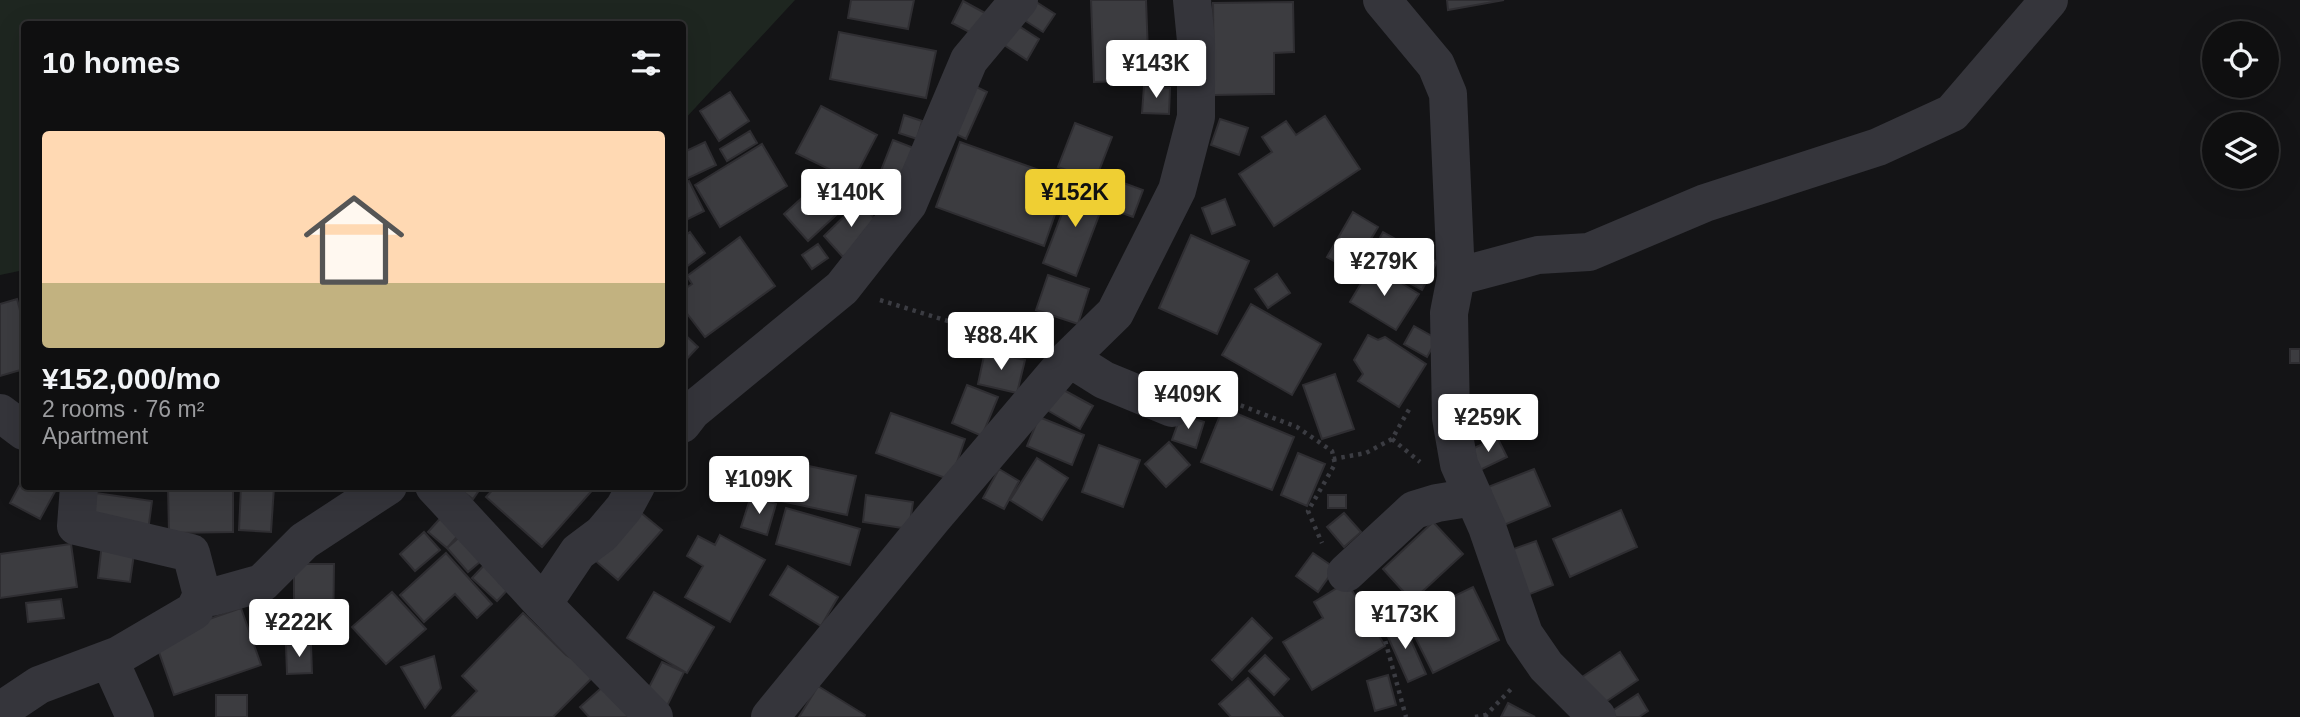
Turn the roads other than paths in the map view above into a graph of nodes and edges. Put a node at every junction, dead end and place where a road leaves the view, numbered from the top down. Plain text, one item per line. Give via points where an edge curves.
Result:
1 (1019, 0) edge
2 (1192, 0) edge
3 (1382, 0) edge
4 (2049, 0) edge
5 (1456, 277) junction
6 (1069, 358) junction
7 (1172, 408) road end
8 (0, 413) edge
9 (686, 419) edge
10 (21, 429) edge
11 (79, 490) edge
12 (382, 490) edge
13 (438, 490) edge
14 (634, 490) edge
15 (1474, 497) junction
16 (1346, 573) dead end
17 (202, 596) junction
18 (543, 604) junction
19 (109, 659) junction
20 (0, 711) edge
21 (135, 717) edge
22 (654, 717) edge
23 (770, 717) edge
24 (1597, 717) edge

1 - 9 street via 969,60 908,204 842,288
2 - 6 street via 1196,117 1177,190 1115,313
3 - 5 street via 1436,65 1448,94
4 - 5 street via 1952,113 1878,147 1705,203 1589,252 1538,255
5 - 15 street via 1449,313 1451,418 1459,464
6 - 7 street via 1104,380
6 - 23 street
8 - 10 street
11 - 17 street via 76,526 191,553
12 - 17 street via 304,541 262,583
13 - 18 street
14 - 18 street via 602,534 578,551
15 - 16 street via 1414,510
15 - 24 street via 1524,634 1546,666
17 - 19 street via 194,611
18 - 22 street
19 - 20 street via 39,685
19 - 21 street

